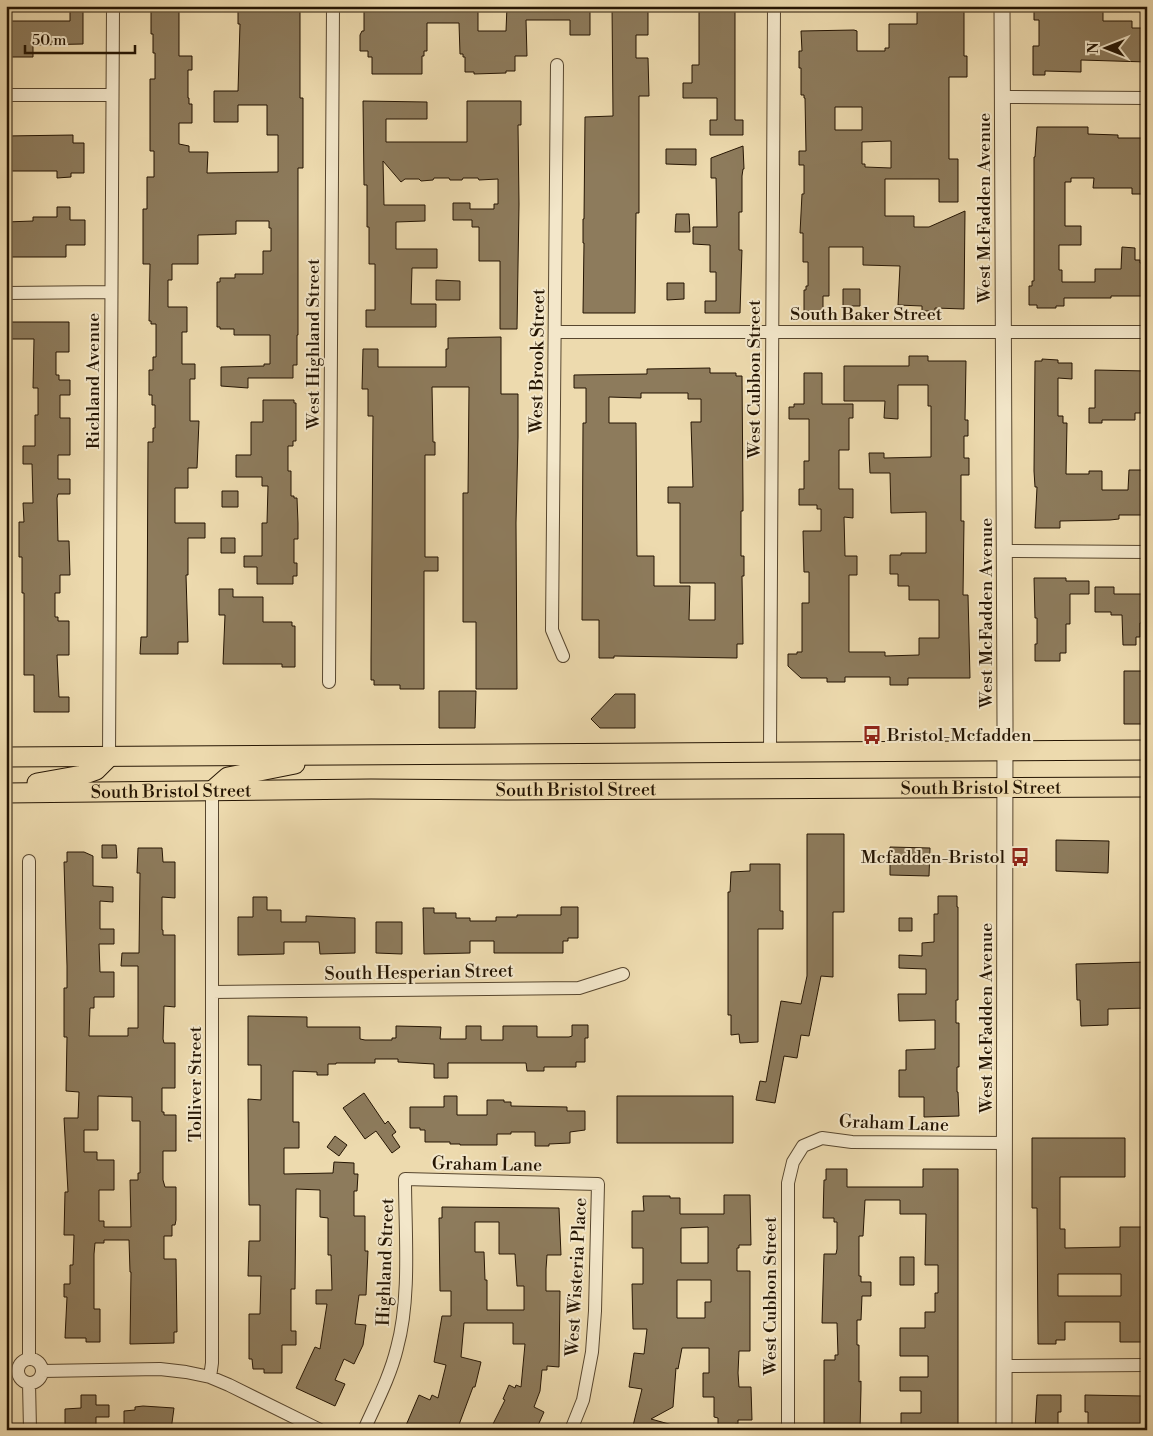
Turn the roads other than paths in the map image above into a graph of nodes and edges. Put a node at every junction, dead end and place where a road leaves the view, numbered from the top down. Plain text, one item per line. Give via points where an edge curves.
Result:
1 (112, 6) edge
2 (333, 6) edge
3 (774, 6) edge
4 (1002, 6) edge
5 (557, 66) dead end
6 (6, 95) edge
7 (112, 95) junction
8 (1002, 97) junction
9 (1147, 98) edge
10 (111, 292) junction
11 (6, 293) edge
12 (772, 331) junction
13 (1003, 331) junction
14 (555, 332) junction
15 (1147, 332) edge
16 (1004, 551) junction
17 (1147, 552) edge
18 (563, 656) dead end
19 (329, 682) dead end
20 (1147, 750) edge
21 (1005, 751) junction
22 (770, 752) junction
23 (343, 755) junction
24 (109, 756) junction
25 (6, 757) edge
26 (1005, 787) junction
27 (1147, 787) edge
28 (6, 791) edge
29 (212, 791) junction
30 (29, 861) dead end
31 (624, 974) dead end
32 (212, 992) junction
33 (1004, 1144) junction
34 (793, 1162) joint
35 (405, 1179) joint
36 (598, 1184) joint
37 (29, 1359) junction
38 (1147, 1365) edge
39 (1004, 1366) junction
40 (12, 1371) edge
41 (42, 1371) junction
42 (210, 1377) junction
43 (29, 1383) junction
44 (30, 1430) edge
45 (320, 1430) edge
46 (364, 1430) edge
47 (571, 1430) edge
48 (788, 1430) edge
49 (1004, 1430) edge

1 - 7 street, Richland Avenue
2 - 19 street, West Highland Street
3 - 12 street, West Cubbon Street
4 - 8 street, West McFadden Avenue
5 - 14 street, West Brook Street
6 - 7 street
7 - 10 street, Richland Avenue
8 - 9 street
8 - 13 street, West McFadden Avenue
10 - 11 street
10 - 24 street, Richland Avenue
12 - 13 street, South Baker Street
12 - 14 street, South Baker Street
12 - 22 street, West Cubbon Street
13 - 15 street, South Baker Street
13 - 16 street, West McFadden Avenue
14 - 18 street, West Brook Street via 552,630
16 - 17 street
16 - 21 street, West McFadden Avenue
20 - 21 main road, South Bristol Street
21 - 22 main road, South Bristol Street
21 - 26 street, West McFadden Avenue
22 - 23 main road, South Bristol Street
23 - 24 main road, South Bristol Street
23 - 29 main road via 228,777
24 - 25 main road, South Bristol Street
24 - 28 main road via 96,770 82,775
26 - 27 main road, South Bristol Street
26 - 29 main road, South Bristol Street
26 - 33 street, West McFadden Avenue
28 - 29 main road, South Bristol Street
29 - 32 street, Tolliver Street
30 - 37 street
31 - 32 street, South Hesperian Street via 578,988
32 - 42 street, Tolliver Street
33 - 34 street, Graham Lane via 852,1142 822,1138 803,1146
33 - 39 street, West McFadden Avenue
34 - 48 street, West Cubbon Street via 788,1183
35 - 36 street, Graham Lane
35 - 46 street, Highland Street via 402,1324 392,1366
36 - 47 street, West Wisteria Place via 592,1352 583,1400
37 - 40 street
37 - 41 street via 37,1362
38 - 39 street
39 - 49 street, West McFadden Avenue
40 - 43 street
41 - 42 street via 160,1369
41 - 43 street via 39,1379
42 - 45 street
43 - 44 street

